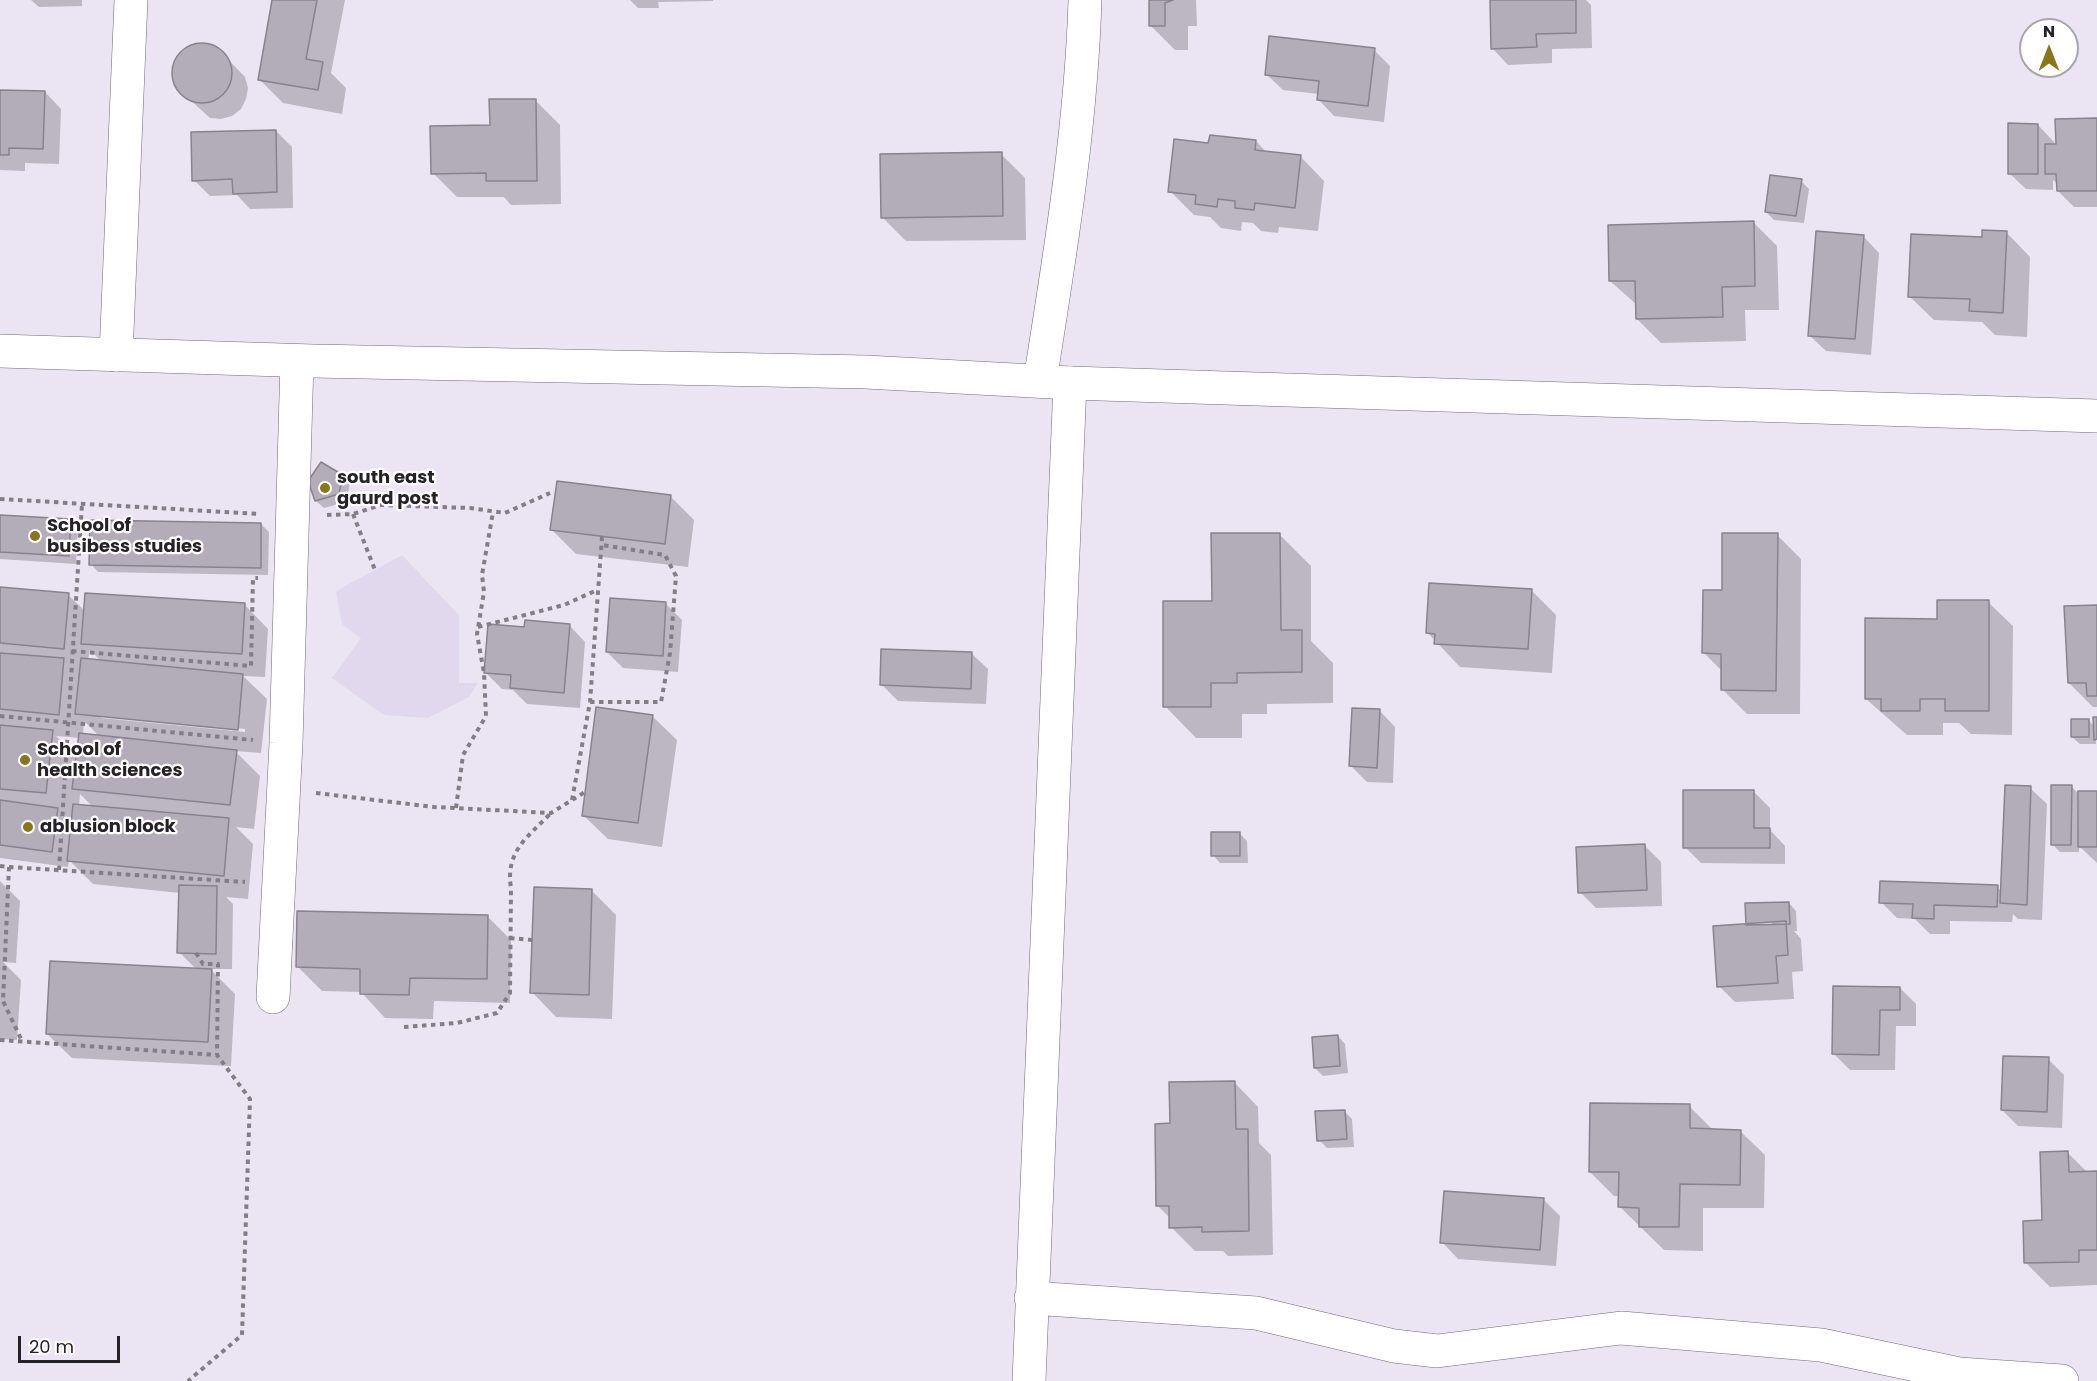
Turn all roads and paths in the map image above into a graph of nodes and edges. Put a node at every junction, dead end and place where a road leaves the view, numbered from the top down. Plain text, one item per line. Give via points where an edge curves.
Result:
1 (131, 0) edge
2 (1085, 0) edge
3 (0, 351) edge
4 (116, 355) junction
5 (297, 361) junction
6 (1055, 382) junction
7 (2097, 416) edge
8 (550, 494) dead end
9 (0, 499) edge
10 (82, 504) junction
11 (493, 512) junction
12 (353, 514) junction
13 (292, 516) junction
14 (602, 537) dead end
15 (602, 545) junction
16 (375, 570) dead end
17 (261, 578) dead end
18 (598, 590) junction
19 (478, 627) junction
20 (72, 651) junction
21 (590, 702) junction
22 (0, 716) edge
23 (286, 743) junction
24 (283, 789) junction
25 (585, 792) dead end
26 (571, 801) junction
27 (456, 808) junction
28 (552, 813) junction
29 (0, 866) edge
30 (9, 867) junction
31 (59, 870) junction
32 (279, 884) junction
33 (510, 938) junction
34 (532, 940) dead end
35 (196, 953) dead end
36 (274, 981) dead end
37 (404, 1027) dead end
38 (0, 1040) edge
39 (23, 1042) junction
40 (217, 1055) junction
41 (1031, 1298) junction
42 (1959, 1378) edge
43 (188, 1381) edge
44 (1029, 1381) edge
45 (2062, 1381) edge

1 - 4 street
2 - 6 street via 1083,70
3 - 4 street
4 - 5 street
5 - 6 street via 866,372
5 - 13 street
6 - 7 street
6 - 41 street
8 - 11 path via 505,513
9 - 10 path
10 - 13 path
10 - 20 path
11 - 12 path via 381,505
11 - 19 path
12 - 13 path
12 - 16 path
13 - 23 street
14 - 15 path
15 - 18 path
15 - 21 path via 665,555 676,576 670,653 661,702
17 - 20 path via 253,578 251,666
18 - 19 path via 564,605
18 - 21 path
19 - 27 path via 486,716 463,755
20 - 31 path
21 - 26 path
22 - 23 path
23 - 24 street
24 - 27 path
24 - 32 street
25 - 26 path
26 - 28 path
27 - 28 path
28 - 33 path via 517,848 508,871
29 - 30 path
30 - 31 path
30 - 39 path via 3,1001
31 - 32 path
32 - 36 street
33 - 34 path
33 - 37 path via 510,993 497,1013 457,1023
35 - 40 path via 203,963 218,964
38 - 39 path
39 - 40 path
40 - 43 path via 250,1099 242,1335
41 - 42 street via 1256,1313 1394,1346 1437,1351 1621,1328 1821,1344
41 - 44 street
42 - 45 street

